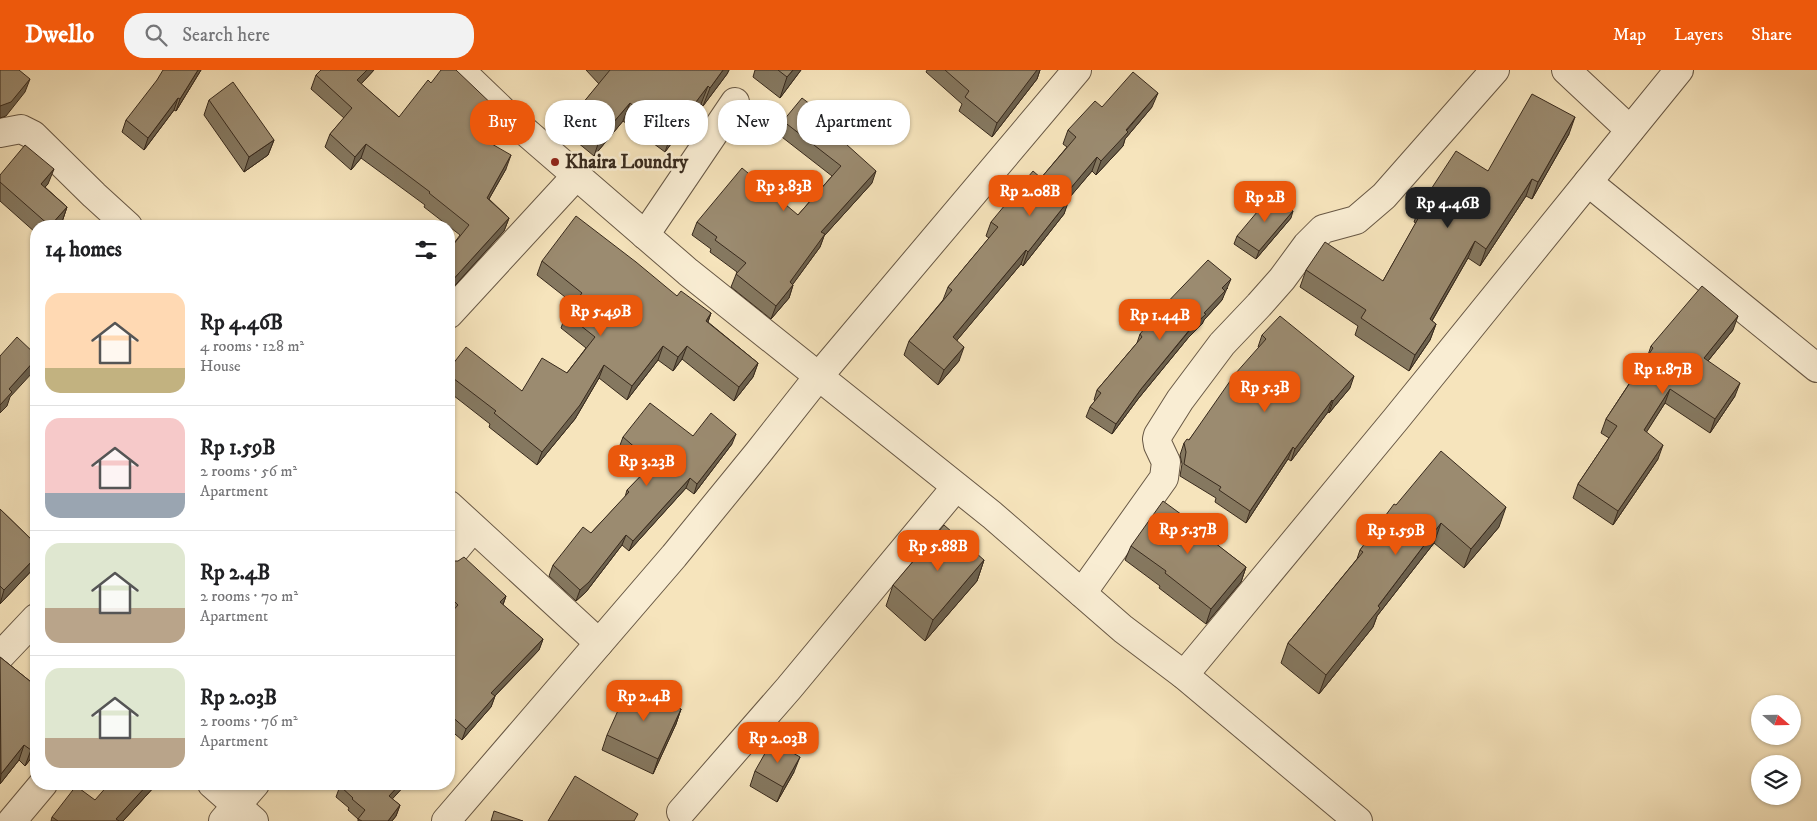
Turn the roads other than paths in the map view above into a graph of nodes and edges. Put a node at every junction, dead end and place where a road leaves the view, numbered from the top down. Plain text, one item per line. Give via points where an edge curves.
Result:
1 (460, 70) edge
2 (1077, 70) edge
3 (1495, 70) edge
4 (1566, 70) edge
5 (1679, 70) edge
6 (718, 127) edge
7 (1630, 130) junction
8 (0, 133) edge
9 (577, 175) junction
10 (1588, 182) junction
11 (121, 220) edge
12 (645, 235) junction
13 (455, 307) edge
14 (1817, 368) edge
15 (818, 377) junction
16 (956, 487) junction
17 (455, 511) edge
18 (473, 528) junction
19 (455, 549) edge
20 (1082, 593) junction
21 (30, 624) edge
22 (599, 643) junction
23 (0, 656) edge
24 (1184, 674) junction
25 (38, 790) edge
26 (217, 790) edge
27 (252, 790) edge
28 (681, 812) dead end
29 (238, 816) edge
30 (12, 821) edge
31 (446, 821) edge
32 (1358, 821) edge

1 - 9 street
2 - 15 street
3 - 20 street via 1384,196 1356,220 1323,229 1307,245 1282,279 1204,366 1157,437 1166,462 1164,478
4 - 7 street
5 - 7 street
6 - 12 street
7 - 10 street
8 - 11 street via 21,129 33,135
9 - 12 street
9 - 13 street
10 - 14 street
10 - 24 street
12 - 15 street
15 - 16 street
15 - 22 street via 692,534
16 - 20 street
16 - 28 street
17 - 18 street
18 - 19 street
18 - 22 street
20 - 24 street via 1123,629
21 - 23 street
22 - 31 street
24 - 32 street
25 - 30 street
26 - 29 street
27 - 29 street

